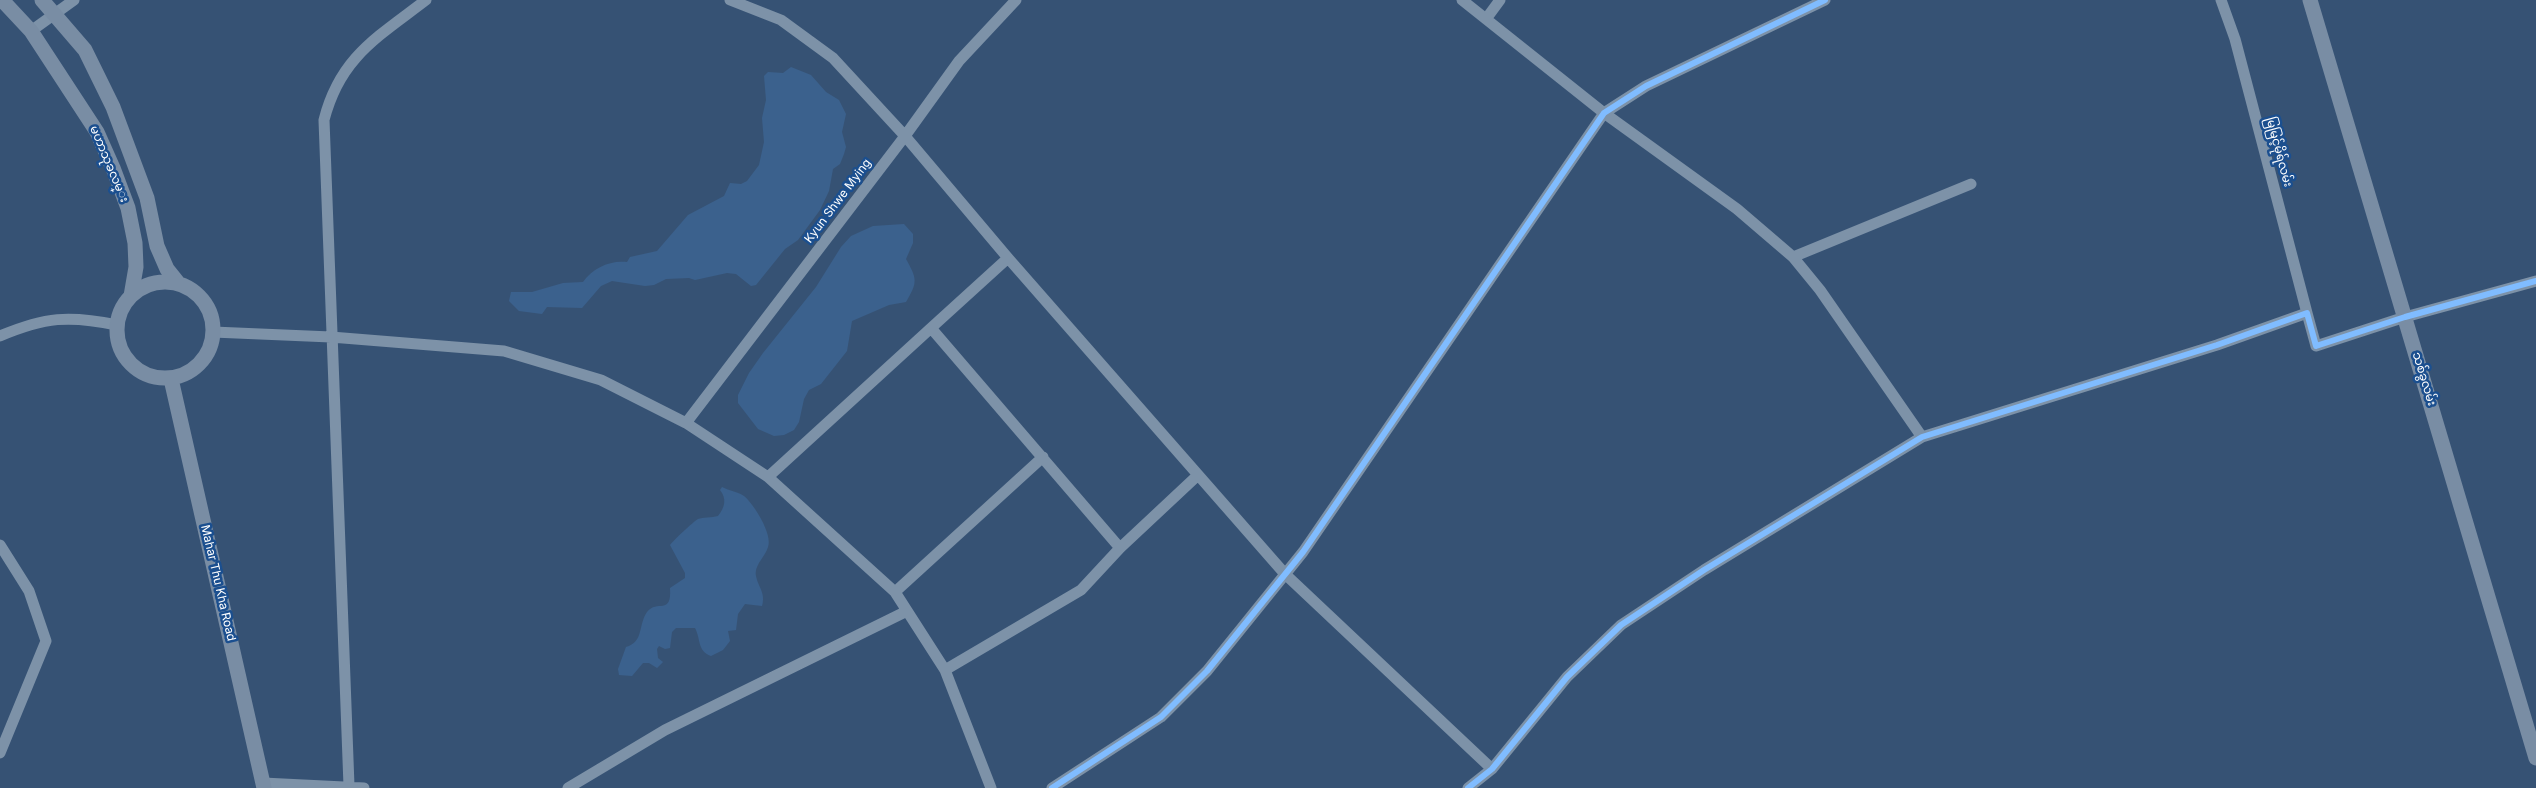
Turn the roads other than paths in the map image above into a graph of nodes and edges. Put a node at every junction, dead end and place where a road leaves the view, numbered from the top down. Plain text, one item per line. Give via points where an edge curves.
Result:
1 (2, 0) edge
2 (42, 0) edge
3 (74, 0) edge
4 (426, 0) edge
5 (730, 0) edge
6 (1016, 0) edge
7 (1462, 0) edge
8 (1500, 0) edge
9 (1826, 0) edge
10 (2221, 0) edge
11 (2310, 0) edge
12 (54, 13) junction
13 (1486, 18) junction
14 (31, 31) junction
15 (1604, 113) junction
16 (905, 136) junction
17 (1971, 184) dead end
18 (1793, 257) junction
19 (1008, 258) junction
20 (2536, 281) edge
21 (179, 284) junction
22 (130, 296) junction
23 (2307, 313) junction
24 (2405, 318) junction
25 (117, 325) junction
26 (931, 328) junction
27 (213, 332) junction
28 (0, 336) edge
29 (331, 337) junction
30 (171, 379) junction
31 (686, 423) junction
32 (1922, 437) junction
33 (1043, 457) junction
34 (1198, 475) junction
35 (768, 477) junction
36 (0, 545) edge
37 (1120, 548) junction
38 (1286, 574) junction
39 (895, 592) junction
40 (906, 612) junction
41 (946, 670) junction
42 (0, 753) edge
43 (2536, 758) edge
44 (1492, 769) junction
45 (264, 785) edge
46 (349, 786) junction
47 (364, 788) edge
48 (568, 788) edge
49 (991, 788) edge
50 (1052, 788) edge
51 (1468, 788) edge

1 - 14 main road, မဟာသုခလမ္း
2 - 12 main road
3 - 12 street
4 - 29 street via 370,43 343,71 328,103 324,120 324,150
5 - 16 street via 781,20 834,58
6 - 16 street, Kyun Shwe Mying via 959,61
7 - 13 street
8 - 13 street
9 - 15 street via 1646,86
10 - 23 street, မြမြင့်မိုရ်လမ်း via 2235,39
11 - 24 main road, သစ်ခွလမ်း
12 - 14 street
12 - 21 main road, မဟာသုခလမ္း via 85,50 113,107 147,198 157,246 167,269
13 - 15 street
14 - 22 main road, မဟာသုခလမ္း via 98,132 128,208 136,267
15 - 18 street via 1737,209
15 - 38 street
16 - 19 street
16 - 31 street, Kyun Shwe Mying
17 - 18 street
18 - 32 street via 1820,290
19 - 26 street
19 - 34 street
20 - 24 street
21 - 22 main road via 153,283
21 - 27 main road via 204,302 211,316
22 - 25 main road via 119,314
23 - 24 street, မြမြင့်မိုရ်လမ်း via 2316,346
23 - 32 street via 2217,345
24 - 43 main road, သစ်ခွလမ်း
25 - 28 street via 84,318 58,319 28,324
25 - 30 main road via 118,342 125,358 138,371 154,378
26 - 33 street
26 - 35 street
27 - 29 street
27 - 30 main road via 211,345 200,363 184,375
29 - 31 street via 504,351 601,380
29 - 46 street
30 - 45 main road, Mahar Thu Kha Road
31 - 35 street
32 - 44 street via 1704,570 1621,626 1567,676
33 - 37 street
33 - 39 street
34 - 37 street
34 - 38 street
35 - 39 street
36 - 42 street via 29,591 46,641
37 - 41 street via 1082,590
38 - 44 street
38 - 50 street via 1207,671 1161,716
39 - 40 street
40 - 41 street
40 - 48 street via 665,730
41 - 49 street
44 - 51 street
45 - 46 street
46 - 47 street

